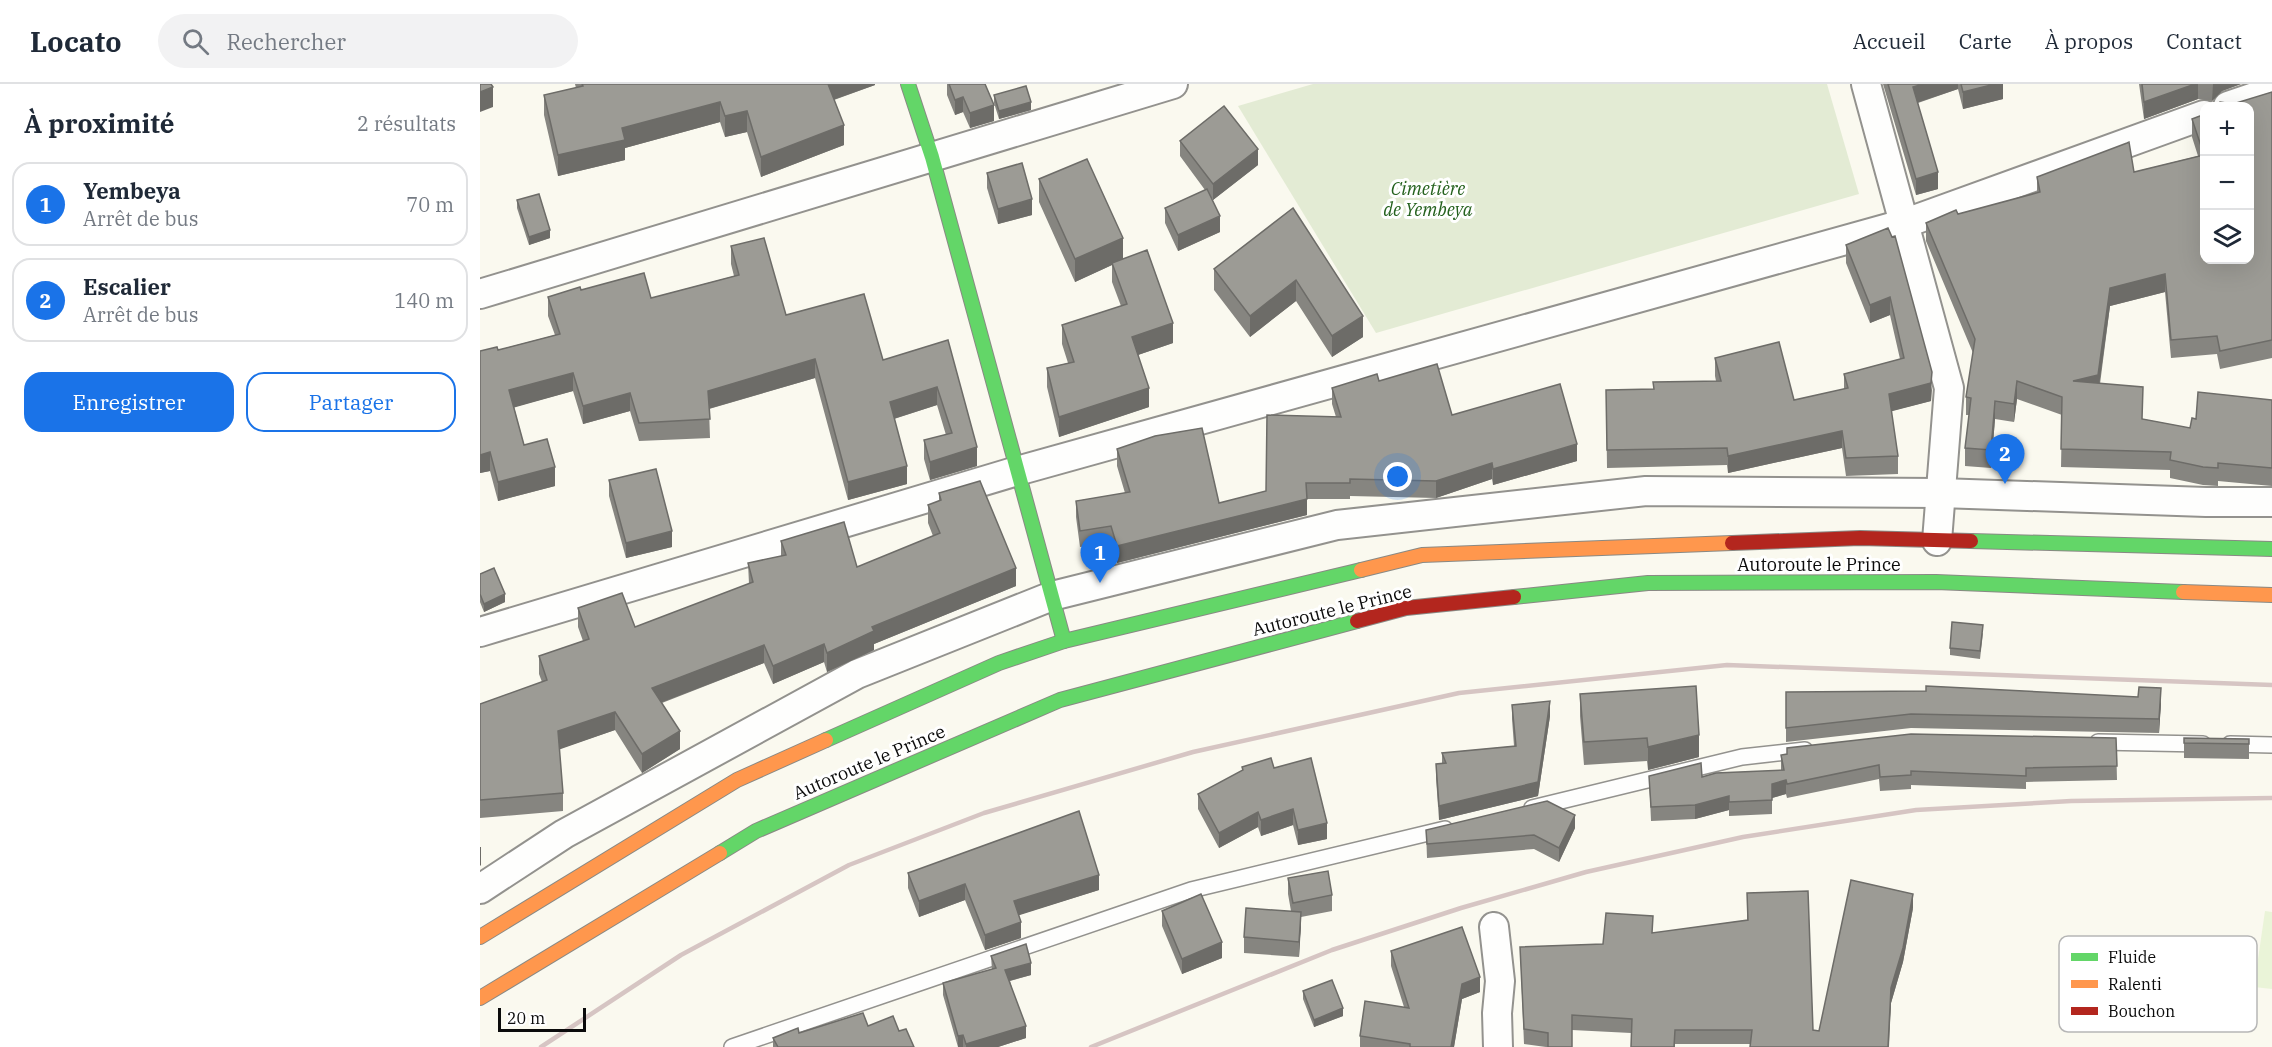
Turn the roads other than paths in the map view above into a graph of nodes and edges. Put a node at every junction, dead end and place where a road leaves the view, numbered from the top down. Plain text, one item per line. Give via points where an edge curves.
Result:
1 (908, 84) edge
2 (1173, 84) edge
3 (1866, 84) edge
4 (2272, 91) edge
5 (2240, 102) edge
6 (2200, 117) edge
7 (932, 158) junction
8 (1903, 224) junction
9 (480, 294) edge
10 (1017, 471) junction
11 (1940, 493) junction
12 (2272, 501) edge
13 (1937, 542) junction
14 (2272, 549) edge
15 (1052, 596) junction
16 (2272, 596) edge
17 (480, 632) edge
18 (1064, 641) junction
19 (2086, 741) edge
20 (2272, 745) edge
21 (1821, 748) edge
22 (1512, 812) edge
23 (1455, 826) edge
24 (480, 889) edge
25 (1494, 927) dead end
26 (480, 937) edge
27 (480, 998) edge
28 (732, 1047) edge
29 (1498, 1047) edge

1 - 7 main road
2 - 7 street
3 - 8 street
4 - 5 street
6 - 8 street
7 - 9 street
7 - 10 main road
8 - 10 street
8 - 11 street via 1950,388
10 - 15 main road
10 - 17 street
11 - 12 street
11 - 13 street
11 - 15 street via 1647,491 1337,525
13 - 14 main road, Autoroute le Prince
13 - 18 main road, Autoroute le Prince via 1860,538 1422,555
15 - 18 main road
15 - 24 street via 857,674 564,834
16 - 27 main road, Autoroute le Prince via 1936,582 1648,583 1406,608 1060,699 756,831
18 - 26 main road, Autoroute le Prince via 999,663 737,780
19 - 20 lane
21 - 22 lane via 1742,757
23 - 28 lane via 1191,890
25 - 29 street via 1500,981

